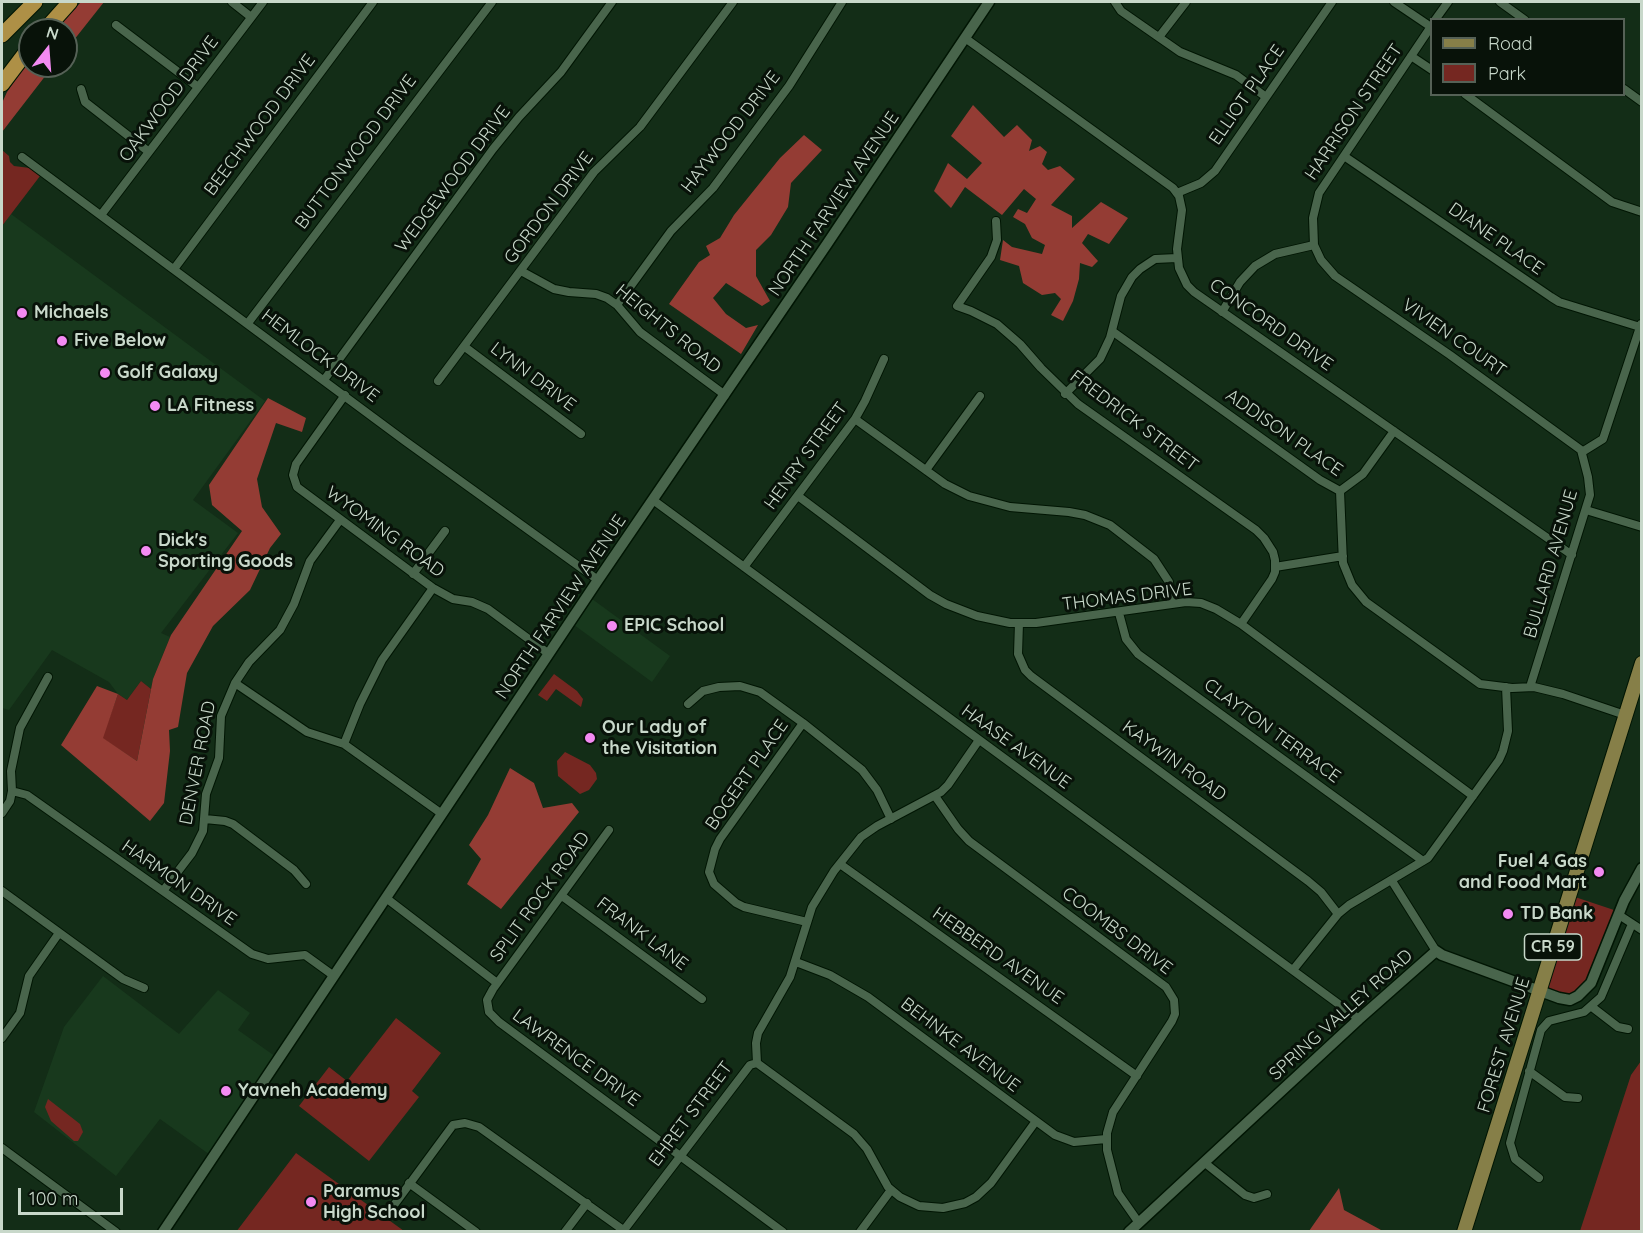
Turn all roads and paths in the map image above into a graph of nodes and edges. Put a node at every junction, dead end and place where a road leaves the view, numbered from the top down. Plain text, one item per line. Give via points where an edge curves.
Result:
1 (35, 2) edge
2 (70, 2) edge
3 (231, 2) edge
4 (262, 2) edge
5 (373, 2) edge
6 (492, 2) edge
7 (612, 2) edge
8 (733, 2) edge
9 (842, 2) edge
10 (989, 2) edge
11 (1115, 2) edge
12 (1186, 2) edge
13 (1332, 2) edge
14 (1394, 2) edge
15 (1448, 2) edge
16 (1500, 2) edge
17 (251, 16) junction
18 (56, 18) edge
19 (1437, 18) edge
20 (1522, 18) edge
21 (1430, 22) edge
22 (116, 25) dead end
23 (1430, 28) edge
24 (2, 35) edge
25 (1159, 37) junction
26 (966, 38) junction
27 (1411, 56) junction
28 (18, 62) edge
29 (1430, 69) edge
30 (2, 84) edge
31 (198, 87) junction
32 (81, 89) dead end
33 (1625, 90) edge
34 (1468, 96) edge
35 (1266, 97) junction
36 (1641, 102) edge
37 (150, 152) junction
38 (1344, 156) junction
39 (22, 157) dead end
40 (1177, 193) junction
41 (1641, 212) edge
42 (101, 215) junction
43 (996, 221) dead end
44 (1314, 245) junction
45 (1177, 258) junction
46 (174, 269) junction
47 (521, 271) junction
48 (617, 305) junction
49 (1222, 312) junction
50 (248, 323) junction
51 (1641, 325) edge
52 (1112, 332) junction
53 (465, 347) junction
54 (884, 359) dead end
55 (324, 380) junction
56 (438, 381) dead end
57 (1065, 394) junction
58 (345, 395) junction
59 (725, 395) junction
60 (980, 396) dead end
61 (855, 419) junction
62 (1394, 431) junction
63 (581, 434) dead end
64 (1582, 452) junction
65 (926, 470) junction
66 (1340, 491) junction
67 (798, 496) junction
68 (653, 500) junction
69 (1586, 510) junction
70 (340, 520) junction
71 (1641, 527) edge
72 (445, 531) dead end
73 (1572, 555) junction
74 (1343, 556) junction
75 (744, 567) junction
76 (1275, 567) junction
77 (413, 574) junction
78 (598, 580) junction
79 (433, 588) junction
80 (1172, 604) junction
81 (1119, 613) junction
82 (1019, 623) junction
83 (1241, 624) junction
84 (549, 654) junction
85 (1641, 663) edge
86 (48, 677) dead end
87 (235, 683) junction
88 (1506, 687) junction
89 (1530, 687) junction
90 (688, 704) dead end
91 (1625, 715) junction
92 (803, 723) junction
93 (979, 740) junction
94 (344, 744) junction
95 (12, 791) junction
96 (935, 796) junction
97 (1473, 796) junction
98 (2, 813) edge
99 (442, 814) junction
100 (205, 819) junction
101 (891, 819) junction
102 (609, 830) dead end
103 (1423, 861) junction
104 (840, 864) junction
105 (1641, 868) edge
106 (1392, 881) junction
107 (306, 884) dead end
108 (2, 891) edge
109 (163, 891) junction
110 (562, 896) junction
111 (386, 898) junction
112 (1338, 914) junction
113 (1618, 915) junction
114 (807, 922) junction
115 (1632, 924) junction
116 (1641, 930) edge
117 (59, 933) junction
118 (1436, 951) junction
119 (796, 962) junction
120 (1293, 970) junction
121 (334, 976) junction
122 (497, 983) junction
123 (144, 988) dead end
124 (1539, 991) junction
125 (702, 999) dead end
126 (1592, 1007) junction
127 (1359, 1019) junction
128 (1628, 1029) dead end
129 (2, 1038) edge
130 (757, 1063) junction
131 (1529, 1071) junction
132 (1137, 1076) junction
133 (1578, 1098) dead end
134 (1036, 1121) junction
135 (1106, 1140) junction
136 (2, 1148) edge
137 (680, 1155) junction
138 (1205, 1162) junction
139 (1539, 1178) dead end
140 (409, 1183) junction
141 (891, 1190) junction
142 (1267, 1194) dead end
143 (586, 1203) junction
144 (386, 1216) dead end
145 (1136, 1228) edge
146 (626, 1231) edge
147 (116, 1232) edge
148 (163, 1232) edge
149 (476, 1232) edge
150 (566, 1232) edge
151 (783, 1232) edge
152 (860, 1232) edge
153 (1464, 1232) edge

1 - 24 highway
2 - 18 highway
3 - 17 street
4 - 17 street, OAKWOOD DRIVE
5 - 46 street, BEECHWOOD DRIVE
6 - 50 street, BUTTONWOOD DRIVE
7 - 55 street, WEDGEWOOD DRIVE via 561,72 493,149
8 - 47 street, GORDON DRIVE via 640,127 594,172
9 - 48 street, HAYWOOD DRIVE via 789,86 713,188 671,231
10 - 26 street, NORTH FARVIEW AVENUE
11 - 25 street via 1121,11
12 - 25 street
13 - 35 street, ELLIOT PLACE
14 - 21 street
15 - 19 street, HARRISON STREET
16 - 20 street
17 - 31 street, OAKWOOD DRIVE
22 - 31 street
23 - 27 street, HARRISON STREET
25 - 35 street via 1191,58 1236,75
26 - 40 street
26 - 59 street, NORTH FARVIEW AVENUE
27 - 29 street
27 - 38 street, HARRISON STREET
28 - 30 highway
31 - 37 street, OAKWOOD DRIVE
32 - 37 street via 85,102
33 - 36 street
34 - 41 street via 1612,202
35 - 40 street, ELLIOT PLACE via 1215,171 1201,183
37 - 42 street, OAKWOOD DRIVE
38 - 44 street, HARRISON STREET via 1319,193 1313,218
38 - 51 street, DIANE PLACE via 1551,297
39 - 42 street, HEMLOCK DRIVE
40 - 45 street, CONCORD DRIVE via 1182,210
42 - 46 street, HEMLOCK DRIVE
43 - 57 street, FREDRICK STREET via 991,257 957,306 986,317 1010,334
44 - 49 street via 1275,254 1255,266
44 - 64 street, VIVIEN COURT via 1335,276
45 - 49 street, CONCORD DRIVE via 1187,285
45 - 52 street via 1155,259 1132,277 1121,296
46 - 50 street, HEMLOCK DRIVE
47 - 48 street, HEIGHTS ROAD via 554,289 596,294
47 - 53 street, GORDON DRIVE
48 - 59 street, HEIGHTS ROAD via 640,332
49 - 62 street, CONCORD DRIVE
50 - 55 street, HEMLOCK DRIVE
51 - 64 street via 1603,439
52 - 57 street via 1100,359
52 - 66 street, ADDISON PLACE
53 - 56 street, GORDON DRIVE
53 - 63 street, LYNN DRIVE
54 - 61 street, HENRY STREET
55 - 58 street, HEMLOCK DRIVE
57 - 76 street, FREDRICK STREET via 1256,530 1273,552
58 - 70 street, WYOMING ROAD via 296,464 293,475 301,491
58 - 78 street, HEMLOCK DRIVE
59 - 68 street, NORTH FARVIEW AVENUE
60 - 65 street
61 - 65 street
61 - 67 street, HENRY STREET
62 - 66 street via 1363,474
62 - 73 street, CONCORD DRIVE
64 - 69 street, BULLARD AVENUE via 1590,486
65 - 80 street via 945,484 991,503 1069,512 1110,525 1154,559 1169,582
66 - 74 street, ADDISON PLACE
67 - 75 street, HENRY STREET
67 - 82 street, THOMAS DRIVE via 930,595 977,616
68 - 75 street, HAASE AVENUE
68 - 78 street, NORTH FARVIEW AVENUE
69 - 71 street
69 - 73 street, BULLARD AVENUE
70 - 77 street, WYOMING ROAD
70 - 87 street, DENVER ROAD via 310,561 280,630
72 - 77 street
73 - 89 street, BULLARD AVENUE
74 - 76 street
74 - 88 street, ADDISON PLACE via 1347,575 1366,602 1480,684
75 - 93 street, HAASE AVENUE
76 - 83 street via 1272,579
77 - 79 street, WYOMING ROAD
78 - 84 street, NORTH FARVIEW AVENUE
79 - 84 street, WYOMING ROAD via 453,599 488,609
79 - 94 street via 382,660
80 - 81 street, THOMAS DRIVE
80 - 83 street, THOMAS DRIVE via 1201,603
81 - 82 street, THOMAS DRIVE
81 - 103 street, CLAYTON TERRACE via 1126,639 1138,654
82 - 112 street, KAYWIN ROAD via 1018,654 1031,676 1308,881
83 - 97 street, THOMAS DRIVE
84 - 99 street, NORTH FARVIEW AVENUE
85 - 91 main road, FOREST AVENUE / CR 59
86 - 95 street via 20,729 11,771
87 - 94 street via 307,732
87 - 100 street, DENVER ROAD via 221,716 219,758 206,794
88 - 89 street, ADDISON PLACE
88 - 97 street via 1506,742 1499,760
89 - 91 street, ADDISON PLACE
90 - 92 street via 703,691 741,686 769,697
91 - 124 main road, FOREST AVENUE / CR 59
92 - 101 street via 862,770
92 - 114 street, BOGERT PLACE via 720,839 710,872 714,884 736,903
93 - 96 street, EHRET STREET via 948,785
93 - 120 street, HAASE AVENUE
94 - 99 street
95 - 98 street
95 - 109 street, HARMON DRIVE via 27,795
96 - 101 street, EHRET STREET
96 - 132 street, COOMBS DRIVE via 969,841 1166,987 1175,1007 1172,1021
97 - 103 street
99 - 111 street, NORTH FARVIEW AVENUE
100 - 107 street via 233,824 294,870
100 - 109 street, DENVER ROAD via 192,853
101 - 104 street, EHRET STREET via 861,837
102 - 110 street, SPLIT ROCK ROAD
103 - 106 street
104 - 114 street, EHRET STREET via 818,895
104 - 132 street, HEBBERD AVENUE
105 - 113 street, SPRING VALLEY ROAD
106 - 112 street
106 - 118 street
108 - 117 street
109 - 121 street, HARMON DRIVE via 252,954 268,959 305,955
110 - 122 street, SPLIT ROCK ROAD
110 - 125 street, FRANK LANE
111 - 121 street, NORTH FARVIEW AVENUE
111 - 122 street
112 - 120 street
113 - 115 street
113 - 124 street, SPRING VALLEY ROAD via 1587,989 1570,999
114 - 119 street, EHRET STREET
115 - 116 street
115 - 126 street via 1605,990
117 - 123 street via 123,979
117 - 129 street via 29,976 20,1013
118 - 124 street, SPRING VALLEY ROAD
118 - 127 street, SPRING VALLEY ROAD
119 - 130 street, EHRET STREET via 758,1033
119 - 134 street, BEHNKE AVENUE via 830,975 868,997
120 - 127 street, HAASE AVENUE
121 - 148 street, NORTH FARVIEW AVENUE
122 - 137 street, LAWRENCE DRIVE via 487,1006 493,1017
124 - 153 main road, FOREST AVENUE / CR 59
126 - 128 street via 1618,1027
126 - 131 street via 1544,1025
127 - 138 street, SPRING VALLEY ROAD
130 - 137 street, EHRET STREET via 750,1065
130 - 141 street via 854,1134
131 - 133 street via 1565,1097
131 - 139 street via 1510,1143 1514,1157
132 - 135 street, COOMBS DRIVE via 1113,1112
134 - 135 street, BEHNKE AVENUE via 1065,1140
134 - 141 street via 985,1190 965,1203 931,1208 910,1202
135 - 145 street, COOMBS DRIVE via 1118,1193
136 - 147 street
137 - 146 street, EHRET STREET
137 - 151 street, LAWRENCE DRIVE
138 - 142 street via 1245,1195 1254,1198
138 - 145 street, SPRING VALLEY ROAD
140 - 143 street via 453,1125 465,1123 488,1134
140 - 144 street
140 - 149 street
141 - 152 street
143 - 146 street
143 - 150 street

